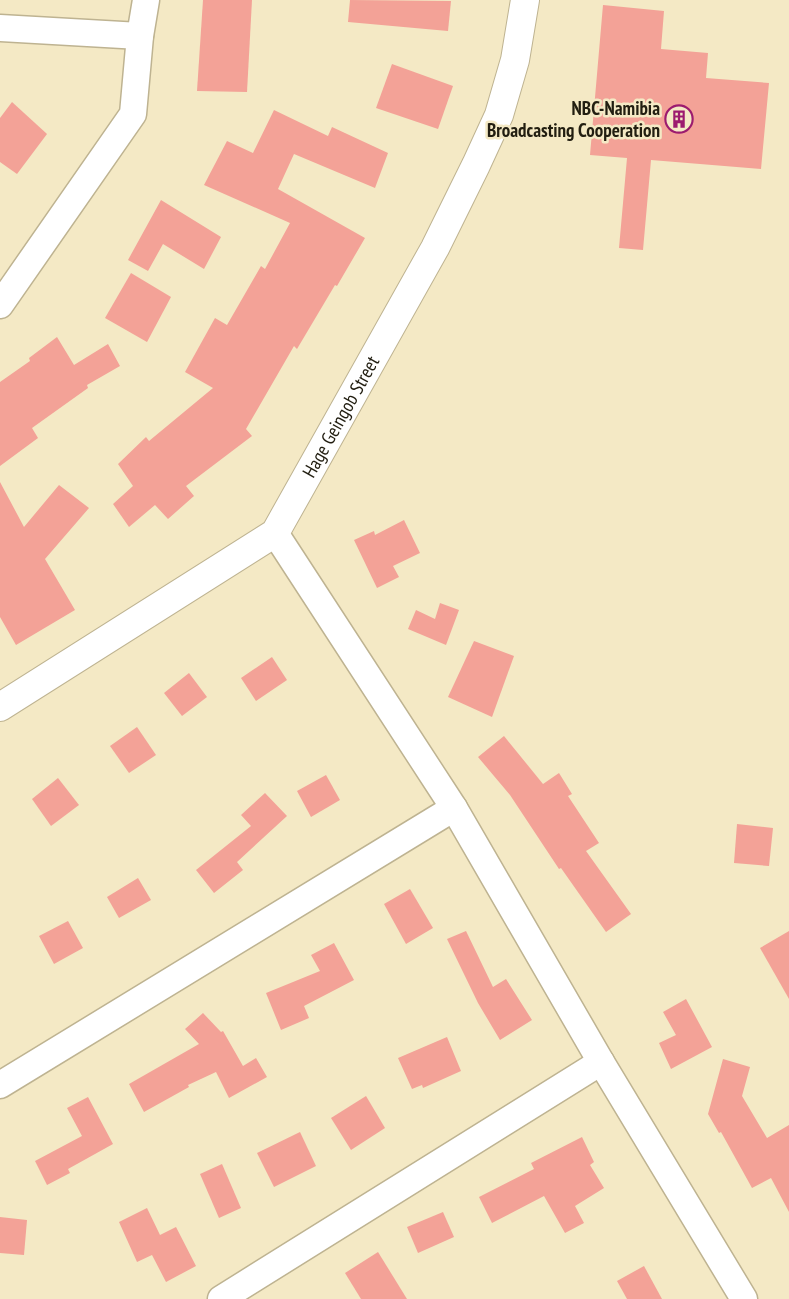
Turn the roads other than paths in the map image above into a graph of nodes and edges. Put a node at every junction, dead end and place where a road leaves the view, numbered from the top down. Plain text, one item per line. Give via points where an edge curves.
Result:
1 (146, 0) edge
2 (526, 0) edge
3 (0, 28) edge
4 (140, 36) junction
5 (0, 305) edge
6 (275, 533) junction
7 (0, 707) edge
8 (454, 808) junction
9 (601, 1062) junction
10 (0, 1085) edge
11 (221, 1299) edge
12 (744, 1299) edge

1 - 4 street
2 - 6 street, Hage Geingob Street via 515,60 499,115 476,165 435,248
3 - 4 street
4 - 5 street via 133,114
6 - 7 street, Hage Geingob Street
6 - 8 street
8 - 9 street
8 - 10 street
9 - 11 street
9 - 12 street

